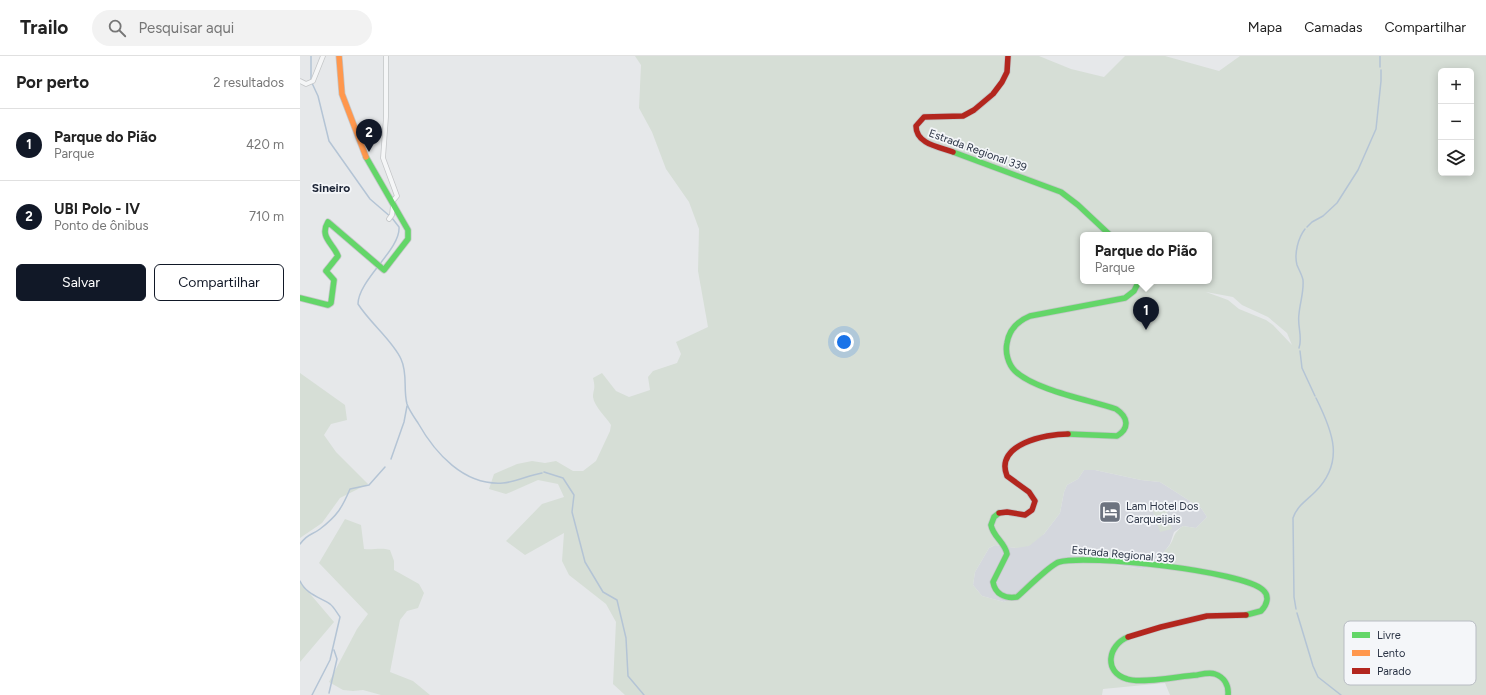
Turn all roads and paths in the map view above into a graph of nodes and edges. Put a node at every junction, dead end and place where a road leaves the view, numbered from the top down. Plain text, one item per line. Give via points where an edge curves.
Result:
1 (323, 56) edge
2 (339, 56) edge
3 (386, 56) edge
4 (1008, 56) edge
5 (300, 81) edge
6 (393, 203) junction
7 (390, 217) dead end
8 (1107, 232) edge
9 (1138, 284) edge
10 (300, 298) edge
11 (1228, 695) edge

1 - 5 street via 311,82 302,84
2 - 6 main road via 342,94 364,153
3 - 6 street via 386,118 382,148 385,168 397,196
4 - 8 main road, Estrada Regional 339 via 1005,79 978,107 960,117 923,117 916,126 917,135 930,144 1061,192
6 - 7 street
6 - 10 main road via 408,230 408,239 384,270 328,222 323,232 325,240 338,256 326,271 334,280 331,303 328,305
9 - 11 main road, Estrada Regional 339 via 1134,291 1125,298 1030,316 1019,322 1010,334 1006,344 1007,358 1019,374 1047,386 1116,408 1126,415 1128,423 1125,431 1117,436 1054,435 1034,440 1009,452 1004,461 1005,473 1013,482 1030,490 1035,501 1032,510 1025,515 1001,512 991,521 992,531 1007,553 1005,561 994,575 994,586 998,593 1005,597 1017,597 1057,562 1075,559 1215,574 1259,587 1265,592 1267,599 1261,611 1189,620 1126,638 1117,644 1112,652 1112,667 1125,679 1134,681 1214,674 1227,683

